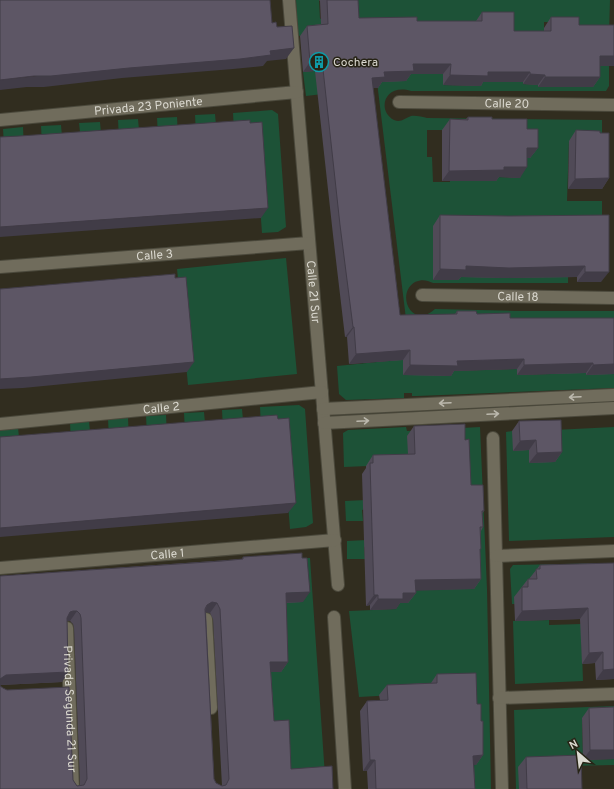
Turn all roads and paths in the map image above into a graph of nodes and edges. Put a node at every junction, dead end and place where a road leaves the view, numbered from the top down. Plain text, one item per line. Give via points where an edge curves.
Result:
1 (289, 0) edge
2 (297, 92) junction
3 (399, 102) dead end
4 (614, 105) edge
5 (0, 120) edge
6 (309, 243) junction
7 (0, 267) edge
8 (422, 295) dead end
9 (614, 298) edge
10 (322, 392) junction
11 (614, 395) edge
12 (614, 408) edge
13 (323, 409) junction
14 (324, 423) junction
15 (0, 424) edge
16 (493, 438) dead end
17 (335, 540) junction
18 (614, 551) edge
19 (496, 556) junction
20 (0, 568) edge
21 (338, 585) dead end
22 (334, 617) dead end
23 (206, 619) edge
24 (67, 628) edge
25 (614, 694) edge
26 (499, 698) junction
27 (211, 720) edge
28 (73, 789) edge
29 (345, 789) edge
30 (502, 789) edge

1 - 2 street, Calle 21 Sur
2 - 5 street, Privada 23 Poniente
2 - 6 street, Calle 21 Sur
3 - 4 street, Calle 20
6 - 7 street, Calle 3
6 - 10 street, Calle 21 Sur
8 - 9 street, Calle 18
10 - 13 street, Calle 21 Sur
10 - 15 street, Calle 2
11 -> 13 street
14 -> 12 street
13 - 14 street, Calle 21 Sur
14 - 17 street, Calle 21 Sur
16 - 19 street
17 - 20 street, Calle 1
17 - 21 street, Calle 21 Sur
18 - 19 street
19 - 26 street
22 - 29 street
23 - 27 street
24 - 28 street, Privada Segunda 21 Sur via 65,690
25 - 26 street
26 - 30 street

